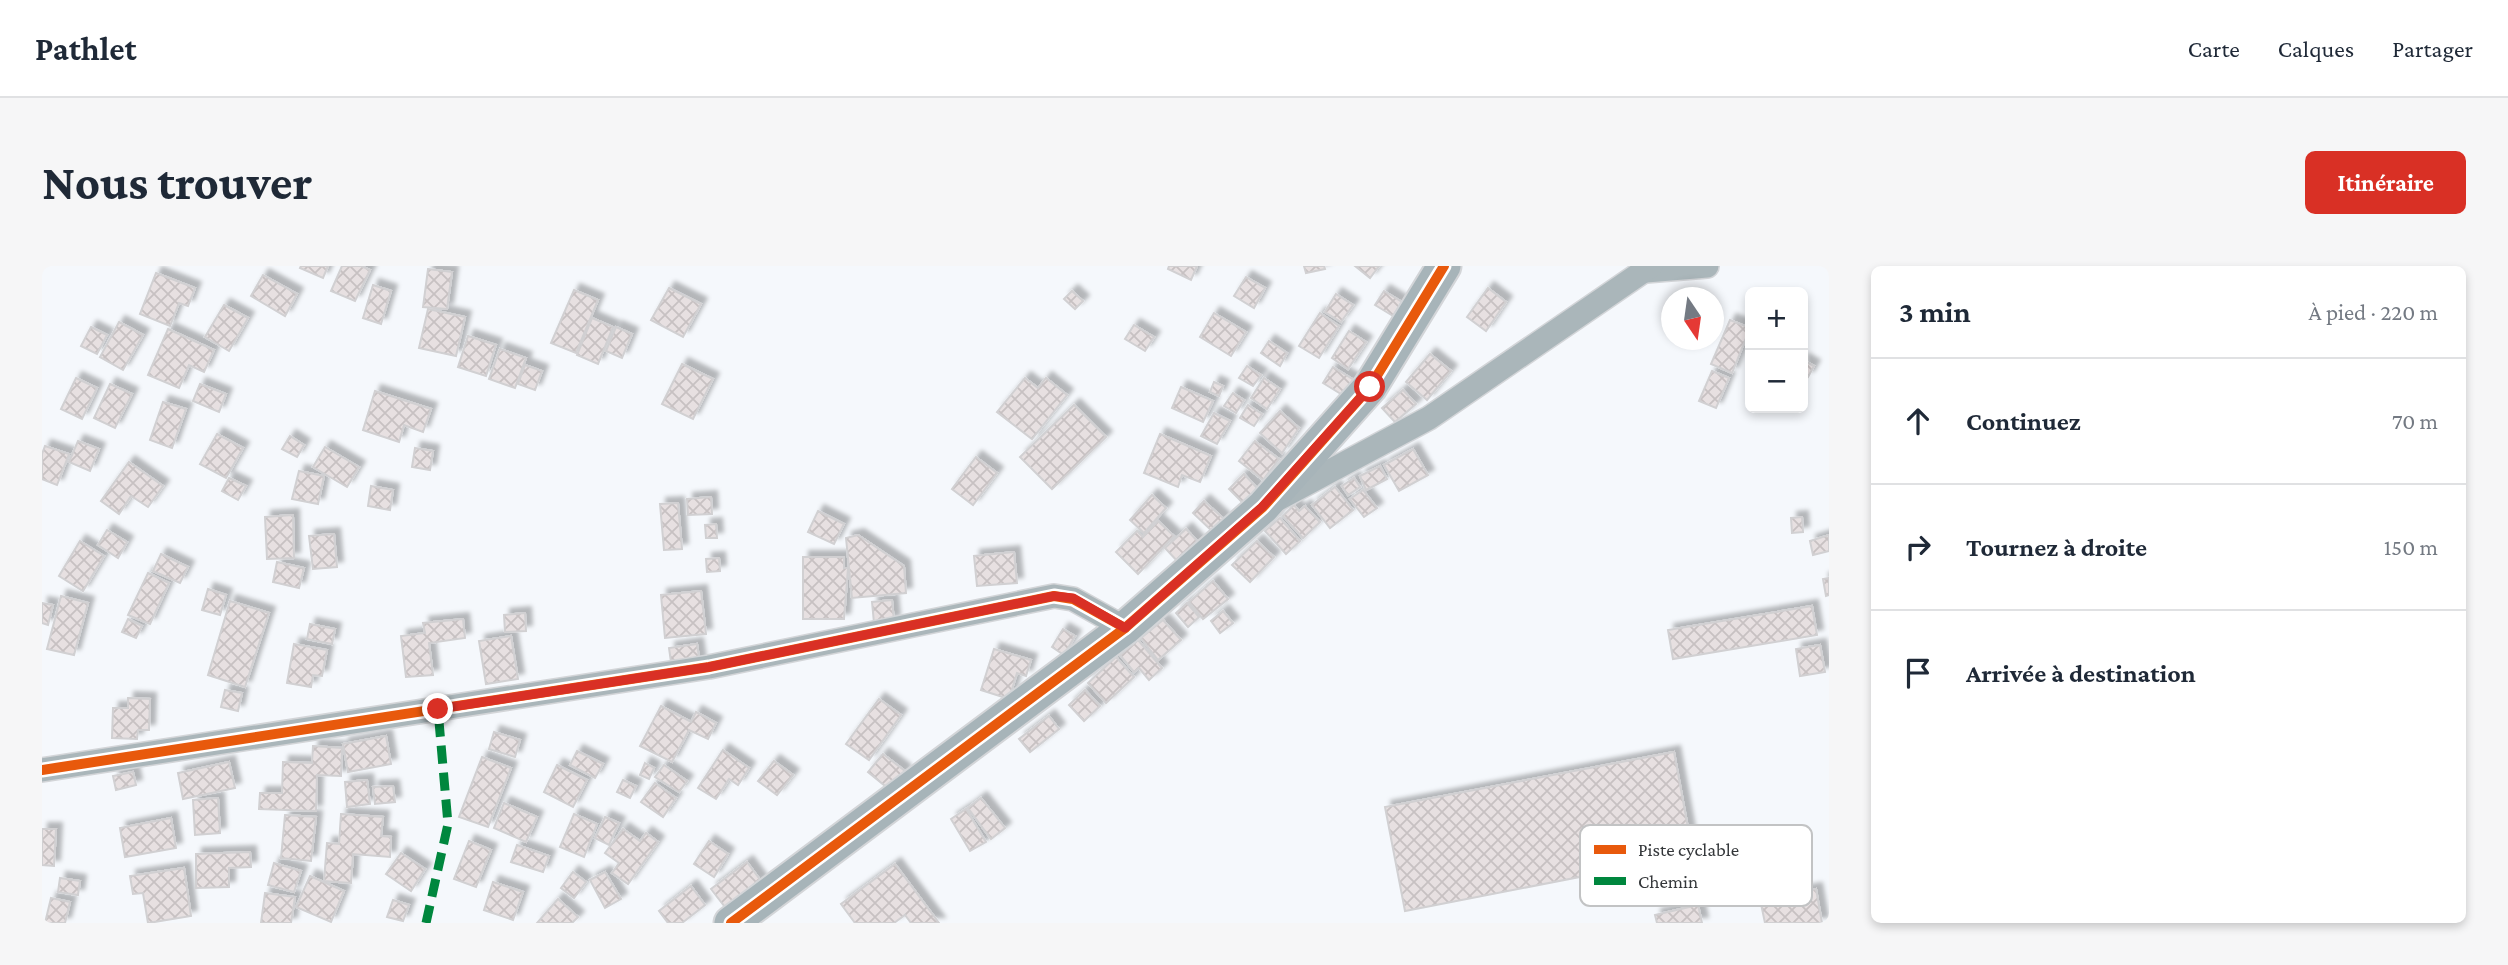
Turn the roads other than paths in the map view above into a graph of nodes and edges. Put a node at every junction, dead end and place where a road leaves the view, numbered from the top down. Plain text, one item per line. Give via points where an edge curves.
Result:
1 (1444, 266) edge
2 (1707, 266) edge
3 (1648, 269) edge
4 (1262, 507) junction
5 (1125, 628) junction
6 (42, 770) edge
7 (731, 923) edge

1 - 4 street via 1370,387
2 - 3 street
3 - 4 street via 1429,418
4 - 5 street
5 - 6 street via 1073,598 1054,596 709,667
5 - 7 street

